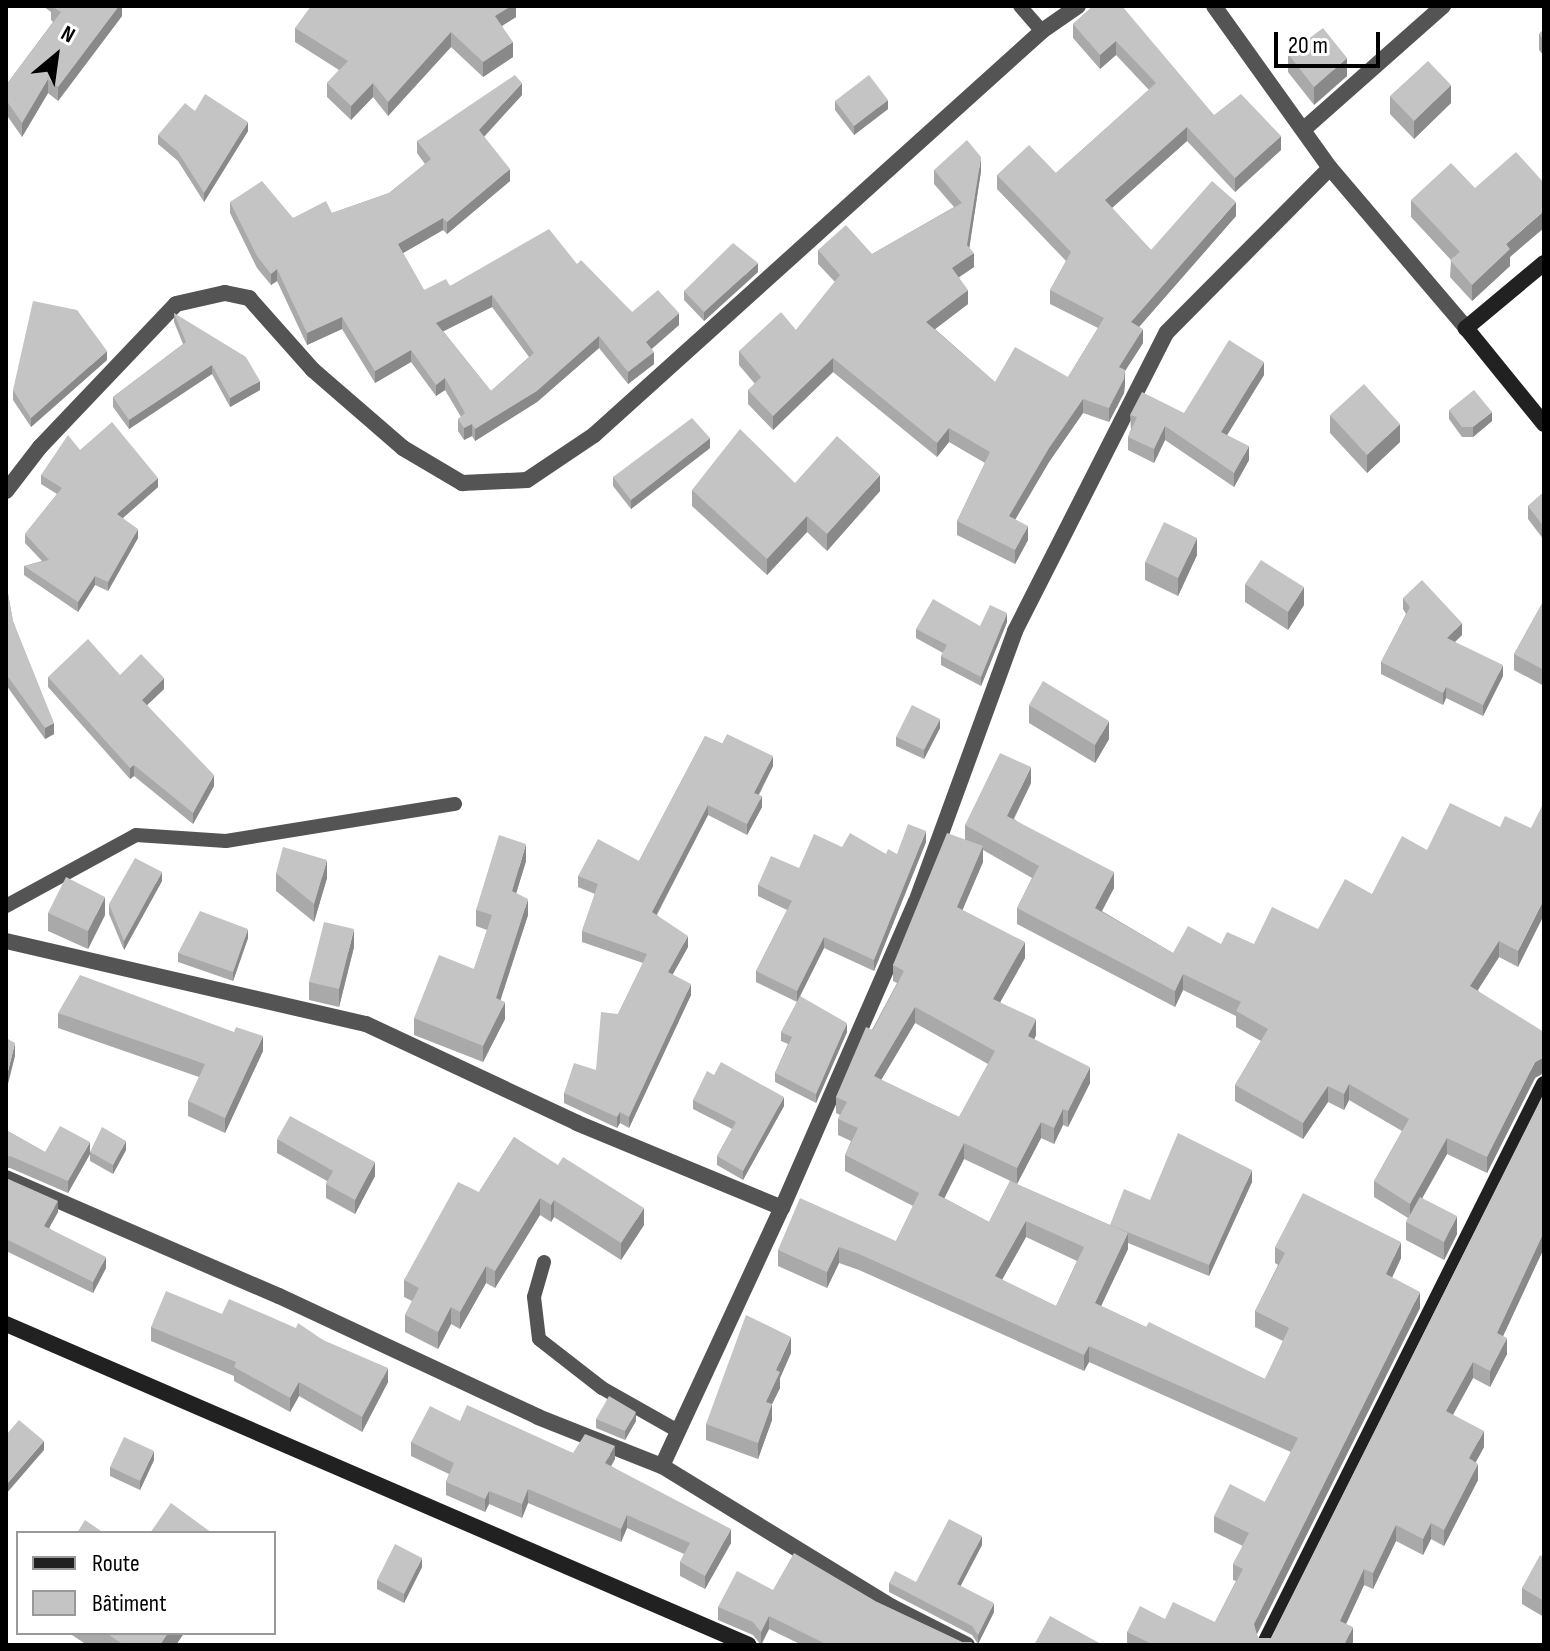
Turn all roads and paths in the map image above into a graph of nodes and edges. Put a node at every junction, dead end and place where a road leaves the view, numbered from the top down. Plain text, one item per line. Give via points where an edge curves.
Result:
1 (1020, 6) edge
2 (1078, 6) edge
3 (1214, 6) edge
4 (1443, 6) edge
5 (1042, 31) junction
6 (1304, 129) junction
7 (1330, 168) junction
8 (1544, 263) edge
9 (1466, 328) junction
10 (1544, 424) edge
11 (6, 491) edge
12 (455, 804) dead end
13 (6, 906) edge
14 (6, 941) edge
15 (1544, 1084) edge
16 (6, 1178) edge
17 (782, 1208) junction
18 (544, 1262) dead end
19 (6, 1324) edge
20 (678, 1431) junction
21 (662, 1466) junction
22 (749, 1645) edge
23 (967, 1645) edge
24 (1264, 1645) edge

1 - 5 lane
2 - 5 street
3 - 6 street
4 - 6 street
5 - 11 street via 594,435 527,480 462,483 403,448 313,370 249,298 225,293 176,304 40,447
6 - 7 street
7 - 9 street
7 - 17 street via 1167,332 1015,631 916,902
8 - 9 street
9 - 10 street
12 - 13 lane via 226,841 136,835
14 - 17 street via 366,1024 577,1123
15 - 24 street
16 - 21 street via 538,1417
17 - 20 street
18 - 20 lane via 534,1297 539,1339 602,1388
19 - 22 street
20 - 21 street
21 - 23 street via 892,1607

